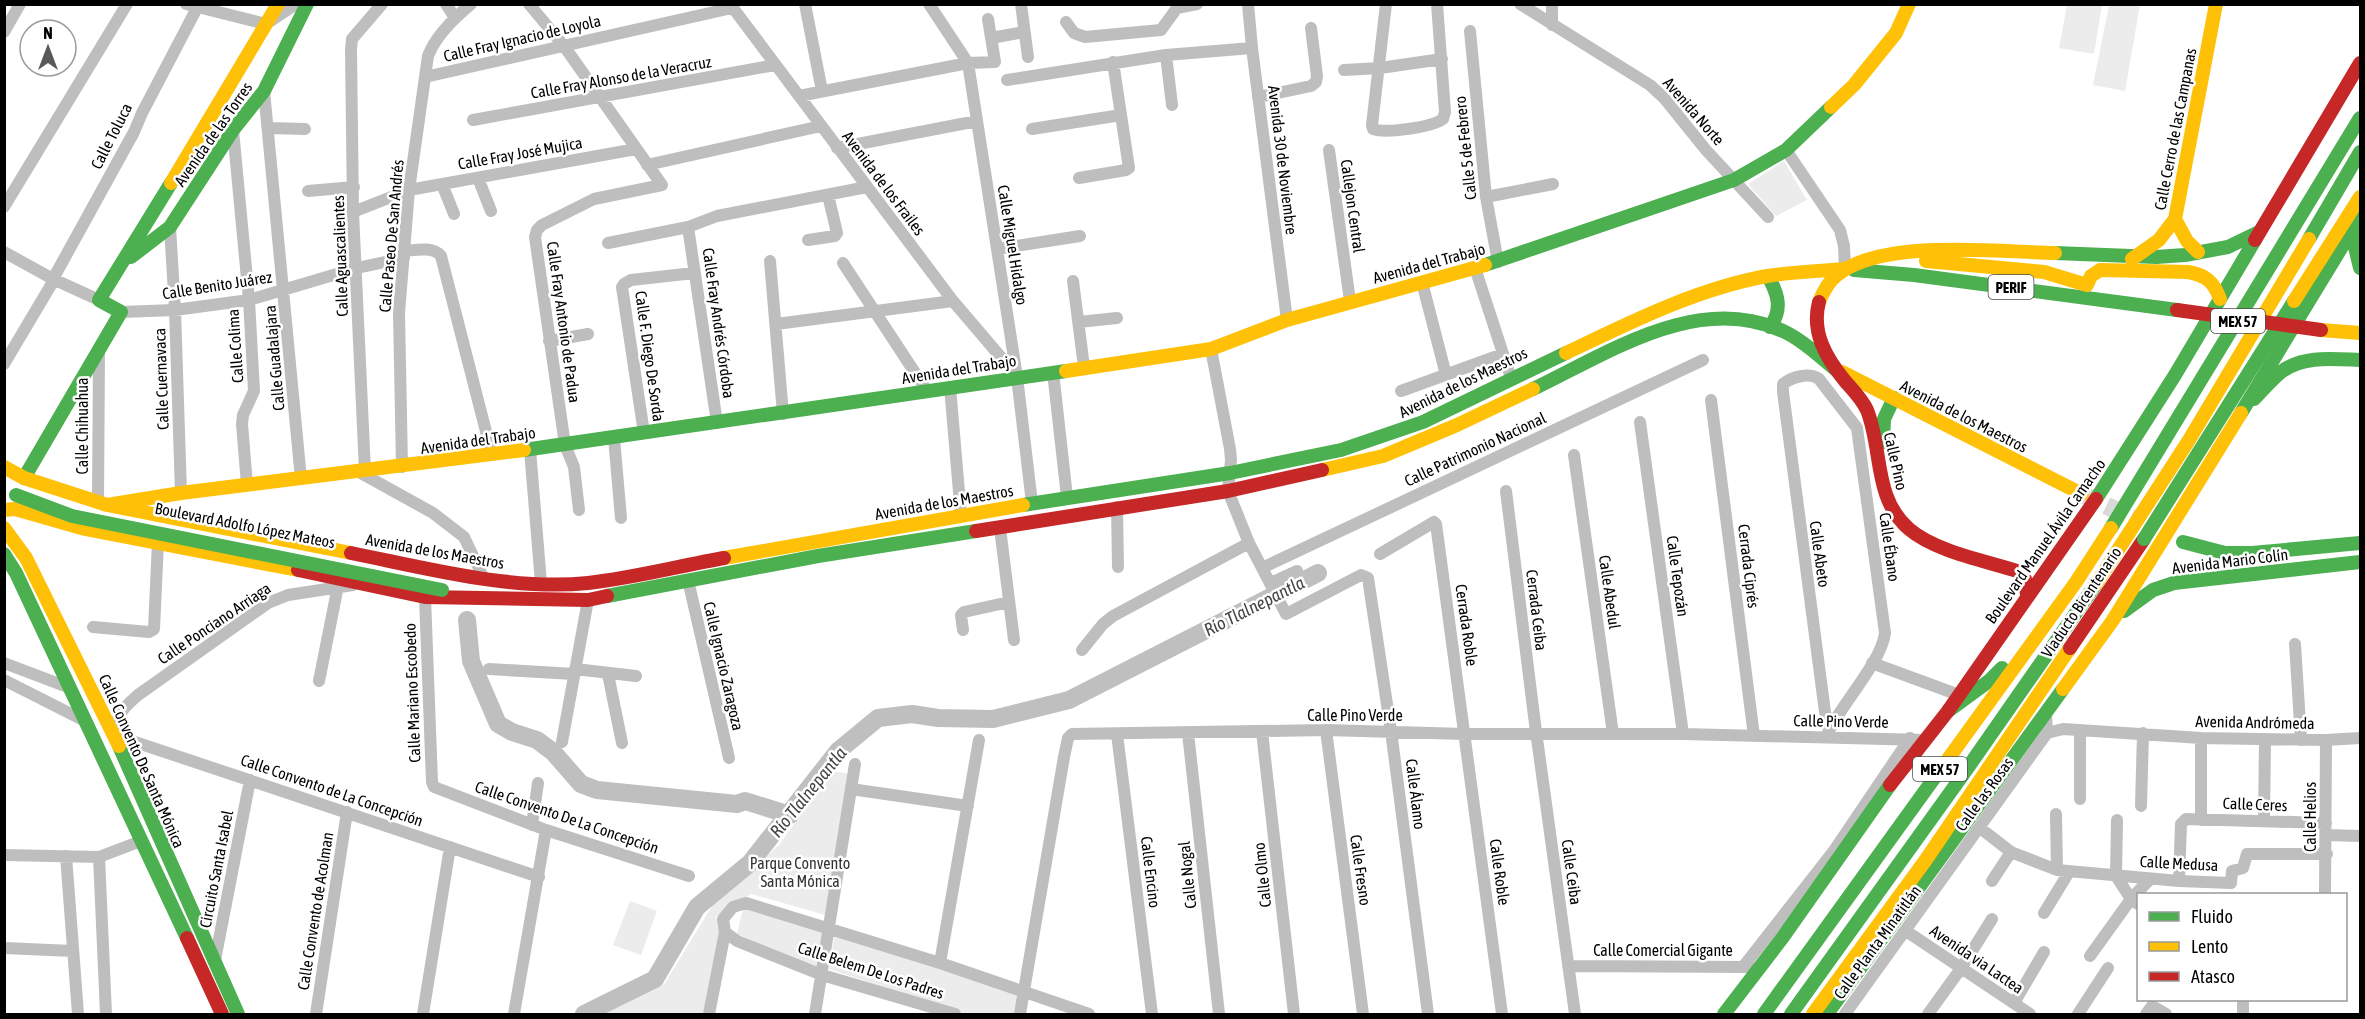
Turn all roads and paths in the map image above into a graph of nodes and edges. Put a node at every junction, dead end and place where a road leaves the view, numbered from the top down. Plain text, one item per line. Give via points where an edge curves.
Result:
1 (20, 4) edge
2 (127, 4) edge
3 (278, 4) edge
4 (296, 4) edge
5 (307, 4) edge
6 (382, 4) edge
7 (446, 4) edge
8 (471, 4) edge
9 (529, 4) edge
10 (805, 4) edge
11 (929, 4) edge
12 (1021, 4) edge
13 (1197, 4) edge
14 (1248, 4) edge
15 (1386, 4) edge
16 (1437, 4) edge
17 (1520, 4) edge
18 (1552, 4) edge
19 (1909, 4) edge
20 (2216, 4) edge
21 (191, 5) edge
22 (731, 6) edge
23 (455, 18) junction
24 (988, 19) dead end
25 (1066, 22) dead end
26 (266, 24) junction
27 (1552, 25) junction
28 (1311, 28) dead end
29 (1470, 31) dead end
30 (4, 32) edge
31 (1024, 32) junction
32 (991, 38) junction
33 (564, 46) junction
34 (1249, 48) junction
35 (1166, 55) junction
36 (1028, 57) dead end
37 (1442, 59) junction
38 (1113, 62) junction
39 (969, 63) junction
40 (2361, 63) edge
41 (775, 65) junction
42 (1380, 68) junction
43 (1344, 70) dead end
44 (425, 77) junction
45 (1007, 80) dead end
46 (264, 91) junction
47 (822, 91) junction
48 (799, 96) junction
49 (1258, 98) junction
50 (600, 99) junction
51 (1172, 105) dead end
52 (1121, 115) junction
53 (2361, 118) edge
54 (473, 120) dead end
55 (977, 121) junction
56 (821, 126) junction
57 (269, 128) junction
58 (305, 129) dead end
59 (1032, 129) dead end
60 (232, 130) junction
61 (837, 148) junction
62 (636, 149) junction
63 (1329, 150) dead end
64 (1786, 150) junction
65 (2361, 152) edge
66 (647, 165) junction
67 (478, 178) junction
68 (1079, 178) dead end
69 (1734, 180) junction
70 (442, 184) junction
71 (1552, 184) dead end
72 (354, 187) junction
73 (867, 187) junction
74 (409, 190) junction
75 (308, 191) dead end
76 (828, 195) junction
77 (1486, 197) junction
78 (2361, 197) edge
79 (4, 207) edge
80 (490, 211) dead end
81 (353, 212) junction
82 (454, 214) dead end
83 (1768, 217) dead end
84 (2175, 219) junction
85 (2359, 220) edge
86 (170, 227) junction
87 (688, 227) junction
88 (2259, 232) junction
89 (1080, 236) dead end
90 (808, 240) dead end
91 (608, 243) dead end
92 (997, 249) junction
93 (4, 252) edge
94 (2198, 252) junction
95 (404, 255) junction
96 (2063, 255) junction
97 (1876, 258) junction
98 (2134, 258) junction
99 (770, 261) dead end
100 (1498, 262) junction
101 (843, 263) dead end
102 (123, 264) junction
103 (357, 268) junction
104 (1475, 268) junction
105 (2361, 268) edge
106 (1845, 269) junction
107 (2116, 269) junction
108 (694, 273) junction
109 (1768, 276) junction
110 (1073, 281) dead end
111 (52, 282) junction
112 (1422, 282) junction
113 (2087, 285) junction
114 (285, 290) junction
115 (2098, 299) junction
116 (2220, 299) junction
117 (99, 300) junction
118 (249, 300) junction
119 (1350, 301) junction
120 (953, 302) junction
121 (176, 310) junction
122 (121, 312) junction
123 (876, 313) junction
124 (1117, 318) dead end
125 (1287, 320) junction
126 (1079, 322) junction
127 (776, 324) junction
128 (1770, 327) junction
129 (2361, 333) edge
130 (588, 334) dead end
131 (549, 341) junction
132 (1211, 349) junction
133 (99, 350) junction
134 (1503, 354) junction
135 (1703, 360) dead end
136 (2358, 362) edge
137 (4, 364) edge
138 (1084, 368) junction
139 (1835, 369) junction
140 (1053, 372) junction
141 (1446, 375) junction
142 (1017, 377) junction
143 (1511, 378) junction
144 (1783, 384) joint
145 (950, 387) junction
146 (927, 391) junction
147 (1401, 391) dead end
148 (1894, 398) junction
149 (1711, 400) dead end
150 (2243, 411) junction
151 (783, 414) junction
152 (1640, 422) dead end
153 (717, 423) junction
154 (644, 434) junction
155 (614, 438) junction
156 (565, 445) junction
157 (530, 450) junction
158 (492, 455) junction
159 (1574, 455) dead end
160 (4, 467) edge
161 (402, 467) junction
162 (362, 472) junction
163 (1230, 473) junction
164 (4, 478) edge
165 (24, 478) junction
166 (301, 479) junction
167 (247, 485) junction
168 (1228, 491) junction
169 (1506, 491) dead end
170 (10, 493) edge
171 (181, 493) junction
172 (2082, 494) tunnel mouth
173 (1067, 497) junction
174 (99, 503) junction
175 (1032, 503) junction
176 (1117, 507) junction
177 (4, 510) edge
178 (579, 510) dead end
179 (961, 515) junction
180 (621, 518) dead end
181 (4, 528) edge
182 (1000, 528) junction
183 (85, 529) junction
184 (158, 542) junction
185 (2183, 542) dead end
186 (1249, 543) junction
187 (2361, 543) edge
188 (1380, 554) dead end
189 (2057, 555) junction
190 (7, 562) edge
191 (2361, 562) edge
192 (1118, 567) dead end
193 (1262, 568) junction
194 (1297, 571) dead end
195 (484, 579) junction
196 (688, 580) junction
197 (2076, 582) junction
198 (541, 583) junction
199 (361, 584) junction
200 (443, 585) junction
201 (338, 586) junction
202 (1272, 586) junction
203 (2027, 595) junction
204 (425, 597) junction
205 (484, 597) junction
206 (588, 600) junction
207 (1009, 602) junction
208 (2113, 620) junction
209 (93, 627) dead end
210 (963, 630) dead end
211 (1014, 640) dead end
212 (2295, 644) dead end
213 (1082, 650) dead end
214 (4, 663) edge
215 (1872, 663) junction
216 (489, 669) dead end
217 (574, 672) junction
218 (608, 674) junction
219 (636, 676) dead end
220 (4, 680) edge
221 (319, 681) dead end
222 (70, 688) junction
223 (1959, 694) junction
224 (2050, 709) junction
225 (1948, 711) junction
226 (85, 721) junction
227 (2063, 729) junction
228 (1326, 730) junction
229 (1391, 731) junction
230 (1262, 732) junction
231 (1828, 732) junction
232 (1188, 733) junction
233 (1537, 733) junction
234 (2047, 733) junction
235 (1117, 734) junction
236 (1465, 734) junction
237 (1612, 734) junction
238 (1683, 734) junction
239 (2080, 734) junction
240 (114, 735) junction
241 (2145, 735) junction
242 (1754, 736) junction
243 (2201, 738) junction
244 (2361, 738) edge
245 (1917, 739) junction
246 (2265, 739) junction
247 (979, 740) dead end
248 (2301, 740) junction
249 (2326, 740) junction
250 (562, 742) dead end
251 (622, 743) dead end
252 (729, 758) dead end
253 (855, 764) dead end
254 (250, 780) junction
255 (538, 783) dead end
256 (434, 787) joint
257 (851, 789) junction
258 (2080, 799) dead end
259 (968, 806) junction
260 (2141, 806) dead end
261 (347, 812) junction
262 (2056, 814) dead end
263 (2117, 820) dead end
264 (2201, 820) junction
265 (2264, 821) junction
266 (532, 825) junction
267 (1980, 828) junction
268 (2326, 829) junction
269 (546, 830) junction
270 (2361, 836) edge
271 (141, 841) junction
272 (450, 847) junction
273 (2011, 852) junction
274 (2327, 854) junction
275 (4, 855) edge
276 (66, 856) junction
277 (99, 857) junction
278 (2063, 871) junction
279 (690, 876) dead end
280 (2116, 876) junction
281 (539, 877) junction
282 (2150, 879) junction
283 (1924, 880) junction
284 (1992, 881) dead end
285 (2179, 881) junction
286 (1936, 889) junction
287 (2140, 893) edge
288 (2325, 893) edge
289 (2135, 901) edge
290 (2044, 913) dead end
291 (1992, 919) dead end
292 (830, 927) junction
293 (1906, 931) junction
294 (725, 932) junction
295 (4, 948) edge
296 (73, 951) junction
297 (2044, 952) dead end
298 (2090, 956) dead end
299 (940, 963) junction
300 (214, 964) junction
301 (1568, 966) junction
302 (1743, 967) junction
303 (1962, 967) junction
304 (1758, 968) junction
305 (2108, 968) dead end
306 (822, 975) junction
307 (1023, 992) junction
308 (2014, 1004) junction
309 (928, 1010) edge
310 (2149, 1010) edge
311 (78, 1014) edge
312 (106, 1014) edge
313 (222, 1014) edge
314 (238, 1014) edge
315 (316, 1014) edge
316 (423, 1014) edge
317 (514, 1014) edge
318 (709, 1014) edge
319 (815, 1014) edge
320 (955, 1014) edge
321 (1020, 1014) edge
322 (1089, 1014) edge
323 (1152, 1014) edge
324 (1219, 1014) edge
325 (1294, 1014) edge
326 (1364, 1014) edge
327 (1428, 1014) edge
328 (1502, 1014) edge
329 (1575, 1014) edge
330 (1724, 1014) edge
331 (1764, 1014) edge
332 (1791, 1014) edge
333 (1813, 1014) edge
334 (1827, 1014) edge
335 (1845, 1014) edge
336 (1928, 1014) edge
337 (2027, 1014) edge
338 (2078, 1014) edge
339 (2166, 1014) edge

1 - 30 street
2 - 79 street
3 - 26 main road, Avenida de las Torres
4 - 26 street
5 - 46 main road, Avenida de las Torres
6 - 72 street, Calle Aguascalientes via 352,39
7 - 23 street
8 - 23 street, Calle Paseo De San Andrés
9 - 33 street
10 - 47 street
11 - 39 street, Calle Miguel Hidalgo
12 - 31 street
13 - 25 street via 1177,8 1161,30 1084,38
14 - 34 street, Avenida 30 de Noviembre
15 - 42 street
16 - 37 street
17 - 27 street, Avenida Norte
18 - 27 street
19 - 64 main road, Avenida del Trabajo via 1896,33 1854,85
20 - 84 main road, Calle Cerro de las Campanas
21 - 26 street
21 - 111 street, Calle Toluca via 134,132
22 - 33 street, Calle Fray Ignacio de Loyola
22 - 41 street, Avenida de los Frailes
23 - 44 street, Calle Paseo De San Andrés via 430,49
24 - 32 street
26 - 102 main road, Avenida de las Torres
27 - 69 street, Avenida Norte via 1650,85
28 - 49 street via 1316,82
29 - 77 street, Calle 5 de Febrero
31 - 32 street
31 - 36 street
32 - 39 street via 995,62
33 - 44 street, Calle Fray Ignacio de Loyola
33 - 50 street
34 - 35 street
34 - 49 street, Avenida 30 de Noviembre
35 - 38 street
35 - 51 street
37 - 42 street
37 - 42 street via 1443,119 1402,130 1373,129
38 - 45 street
38 - 52 street
39 - 47 street
39 - 55 street, Calle Miguel Hidalgo
40 - 88 main road, Boulevard Manuel Ávila Camacho
41 - 48 street, Avenida de los Frailes
41 - 50 street, Calle Fray Alonso de la Veracruz
42 - 43 street
44 - 74 street, Calle Paseo De San Andrés
46 - 57 street, Calle Guadalajara
46 - 60 main road, Avenida de las Torres
47 - 48 street
48 - 56 street, Avenida de los Frailes
49 - 125 street, Avenida 30 de Noviembre
50 - 54 street, Calle Fray Alonso de la Veracruz
50 - 62 street
52 - 59 street
52 - 68 street via 1129,168
53 - 197 main road, MEX 57
55 - 61 street
55 - 92 street, Calle Miguel Hidalgo
56 - 61 street, Avenida de los Frailes
56 - 66 street
57 - 58 street
57 - 114 street, Calle Guadalajara
60 - 86 main road, Avenida de las Torres
60 - 118 street, Calle Colima
61 - 73 street, Avenida de los Frailes
62 - 66 street
62 - 67 street, Calle Fray José Mujica
63 - 119 street, Callejon Central
64 - 69 main road, Avenida del Trabajo
64 - 106 street via 1840,230
65 - 332 main road, MEX 57 via 2131,532
66 - 131 street, Calle Fray Antonio de Padua via 662,185 594,199 537,230
67 - 70 street, Calle Fray José Mujica
67 - 80 street
69 - 83 street, Avenida Norte
69 - 100 main road, Avenida del Trabajo
70 - 74 street, Calle Fray José Mujica
70 - 82 street
71 - 77 street
72 - 75 street
72 - 81 street, Calle Aguascalientes
73 - 76 street
73 - 120 street, Avenida de los Frailes
74 - 81 street, Calle Fray José Mujica
74 - 95 street, Calle Paseo De San Andrés
76 - 87 street via 717,216
76 - 90 street via 837,233
77 - 100 street, Calle 5 de Febrero
78 - 333 main road, Viaducto Bicentenario, bridge via 2144,538 1924,861
81 - 103 street, Calle Aguascalientes
84 - 94 main road
84 - 98 main road, Calle Cerro de las Campanas via 2159,240
85 - 105 main road via 2355,247
85 - 150 main road
86 - 102 main road, Avenida de las Torres
86 - 121 street, Calle Cuernavaca
87 - 91 street
87 - 108 street, Calle Fray Andrés Córdoba
88 - 94 main road, Avenida de los Maestros via 2228,247
88 - 116 main road, Boulevard Manuel Ávila Camacho
89 - 92 street
92 - 142 street, Calle Miguel Hidalgo
93 - 111 street
94 - 98 main road, Avenida de los Maestros
95 - 103 street, Calle Benito Juárez
95 - 158 street, Calle Benito Juárez via 437,251 441,256
95 - 161 street, Calle Paseo De San Andrés via 399,314
96 - 97 main road, Avenida de los Maestros via 1927,249
96 - 98 main road, Avenida de los Maestros
96 - 113 main road
97 - 106 main road, Avenida de los Maestros
97 - 113 main road via 2044,272
98 - 107 main road, Calle Cerro de las Campanas
99 - 127 street
100 - 104 main road, Avenida del Trabajo
101 - 123 street
102 - 117 main road, Avenida de las Torres
103 - 114 street, Calle Benito Juárez
103 - 162 street, Calle Aguascalientes
104 - 112 main road, Avenida del Trabajo
104 - 134 street
106 - 109 main road, Avenida de los Maestros
106 - 115 main road, Avenida de los Maestros / PERIF via 1914,274
106 - 139 main road via 1828,285 1815,318 1819,339
107 - 113 main road, Calle Cerro de las Campanas via 2095,272
107 - 116 main road via 2199,273 2216,285
108 - 153 street, Calle Fray Andrés Córdoba
108 - 154 street, Calle F. Diego De Sorda via 631,280 622,287
109 - 128 main road via 1780,300
109 - 143 main road, Avenida de los Maestros via 1707,291 1636,319
110 - 126 street
111 - 117 street
111 - 137 street, Calle Toluca
112 - 119 main road, Avenida del Trabajo
112 - 141 street
113 - 115 main road
114 - 118 street, Calle Benito Juárez
114 - 166 street, Calle Guadalajara
115 - 129 main road, Avenida de los Maestros / PERIF, bridge
116 - 189 main road, Boulevard Manuel Ávila Camacho via 2169,385
117 - 122 main road
118 - 121 street, Calle Benito Juárez
118 - 167 street, Calle Colima via 254,391 242,424
119 - 125 main road, Avenida del Trabajo
120 - 123 street
120 - 142 street, Avenida de los Frailes
121 - 122 street, Calle Benito Juárez
121 - 171 street, Calle Cuernavaca
122 - 133 main road
123 - 127 street
123 - 146 street
124 - 126 street
125 - 132 main road, Avenida del Trabajo
126 - 138 street
127 - 151 street
128 - 139 main road, Avenida de los Maestros via 1799,341
128 - 168 main road, Avenida de los Maestros via 1735,317 1680,322 1649,333 1457,426 1383,456
130 - 131 street
131 - 156 street, Calle Fray Antonio de Padua
132 - 138 main road, Avenida del Trabajo
132 - 163 street via 1230,449
133 - 165 main road
133 - 174 street, Calle Chihuahua
134 - 141 street
134 - 143 street
135 - 193 street, Calle Patrimonio Nacional
136 - 150 main road via 2311,361 2293,365 2282,371
138 - 140 main road, Avenida del Trabajo
139 - 148 main road, Avenida de los Maestros
139 - 203 main road, Calle Pino via 1866,407 1882,484 1898,517 1926,540 2020,572
140 - 142 main road, Avenida del Trabajo
140 - 173 street
141 - 147 street
142 - 145 main road, Avenida del Trabajo
142 - 175 street, Calle Miguel Hidalgo
143 - 163 main road, Avenida de los Maestros via 1384,437
144 - 215 street, Calle Ébano via 1814,375 1854,423 1859,437 1885,633
144 - 231 street, Calle Abeto
145 - 146 main road, Avenida del Trabajo
145 - 179 street
146 - 151 main road, Avenida del Trabajo
148 - 172 main road, Avenida de los Maestros
148 - 189 main road, Calle Pino via 1882,419 1883,444 1896,493 1913,520 1935,534 2033,563
149 - 242 street, Cerrada Ciprés
150 - 208 main road
151 - 153 main road, Avenida del Trabajo
152 - 238 street, Calle Tepozán
153 - 154 main road, Avenida del Trabajo
154 - 155 main road, Avenida del Trabajo
155 - 156 main road, Avenida del Trabajo
155 - 180 street
156 - 157 main road, Avenida del Trabajo
156 - 178 street, Calle Fray Antonio de Padua via 574,467
157 - 158 main road, Avenida del Trabajo
157 - 198 street
158 - 161 main road, Avenida del Trabajo
159 - 237 street, Calle Abedul
160 - 165 main road
161 - 162 main road, Avenida del Trabajo
162 - 166 main road, Avenida del Trabajo
162 - 195 street via 433,513 464,537
163 - 168 street
163 - 173 main road, Avenida de los Maestros
164 - 200 main road, Boulevard Adolfo López Mateos via 67,504 115,516
165 - 174 main road, Avenida de los Maestros
166 - 167 main road, Avenida del Trabajo
167 - 171 main road, Avenida del Trabajo
168 - 176 main road, Avenida de los Maestros
168 - 186 street
169 - 233 street, Cerrada Ceiba
170 - 200 main road, Avenida de los Maestros, bridge via 72,516
171 - 174 main road, Avenida del Trabajo
173 - 175 main road, Avenida de los Maestros
174 - 183 main road via 81,505 78,510 78,520
174 - 195 main road, Avenida de los Maestros
175 - 179 main road, Avenida de los Maestros
176 - 182 main road, Avenida de los Maestros
176 - 192 street
177 - 183 main road, Avenida de los Maestros via 15,509
179 - 198 main road, Avenida de los Maestros via 634,576 587,583
181 - 240 main road, Calle Convento De Santa Mónica via 26,558
182 - 196 main road, Avenida de los Maestros
182 - 207 street
183 - 184 main road, Avenida de los Maestros
184 - 199 main road, Avenida de los Maestros
184 - 209 street via 154,629 149,632
185 - 187 main road, Avenida Mario Colín via 2225,553
186 - 193 street
186 - 213 street via 1113,616
188 - 236 street, Cerrada Roble via 1436,524
189 - 203 main road, Boulevard Manuel Ávila Camacho
190 - 222 main road, Calle Convento De Santa Mónica
191 - 208 main road, Avenida Mario Colín via 2174,583 2153,590
193 - 202 street
194 - 202 street
195 - 198 main road, Avenida de los Maestros
195 - 200 main road, Boulevard Adolfo López Mateos
196 - 206 main road, Avenida de los Maestros
196 - 252 street, Calle Ignacio Zaragoza
197 - 225 main road via 2058,596 1989,681
197 - 331 main road, MEX 57
199 - 201 street, Calle Ponciano Arriaga
199 - 204 main road, Avenida de los Maestros
200 - 205 main road, Avenida de los Maestros
201 - 221 street
201 - 240 street, Calle Ponciano Arriaga via 288,595 268,603 138,695 116,720
202 - 229 street, Calle Álamo via 1286,614 1361,575 1368,578
203 - 223 main road, Boulevard Manuel Ávila Camacho
204 - 205 main road, Avenida de los Maestros
204 - 256 street, Calle Mariano Escobedo
205 - 206 main road, Avenida de los Maestros
206 - 217 street
207 - 210 street via 964,612
207 - 211 street
208 - 224 main road
212 - 248 street
214 - 222 street
215 - 223 street
215 - 231 street, Calle Ébano
216 - 217 street
217 - 218 street
217 - 250 street
218 - 219 street
218 - 251 street
220 - 226 street
222 - 226 main road, Calle Convento De Santa Mónica
223 - 225 main road, Boulevard Manuel Ávila Camacho
224 - 227 street
224 - 234 street
224 - 283 main road
225 - 245 main road, Boulevard Manuel Ávila Camacho
226 - 271 main road, Calle Convento De Santa Mónica
227 - 234 street, Avenida Andrómeda
227 - 239 street, Avenida Andrómeda
228 - 229 street, Calle Pino Verde
228 - 230 street, Calle Pino Verde
228 - 326 street, Calle Fresno
229 - 236 street, Calle Pino Verde
229 - 327 street, Calle Álamo
230 - 232 street, Calle Pino Verde
230 - 325 street, Calle Olmo
231 - 242 street, Calle Pino Verde
231 - 245 street, Calle Pino Verde
232 - 235 street, Calle Pino Verde
232 - 324 street, Calle Nogal
233 - 236 street, Calle Pino Verde
233 - 237 street, Calle Pino Verde
233 - 301 street, Calle Ceiba
234 - 239 street, Avenida Andrómeda
234 - 267 street, Calle las Rosas
235 - 307 street, Calle Pino Verde via 1074,733 1068,738
235 - 323 street, Calle Encino
236 - 328 street, Calle Roble
237 - 238 street, Calle Pino Verde
238 - 242 street, Calle Pino Verde
239 - 241 street, Avenida Andrómeda
239 - 258 street
240 - 254 street, Calle Convento de La Concepción
240 - 300 main road, Calle Convento De Santa Mónica
241 - 243 street, Avenida Andrómeda
241 - 260 street
243 - 246 street, Avenida Andrómeda
243 - 264 street
244 - 249 street, Avenida Andrómeda
245 - 302 street, Boulevard Manuel Ávila Camacho
245 - 304 main road, Boulevard Manuel Ávila Camacho
246 - 248 street, Avenida Andrómeda
246 - 265 street
247 - 259 street
248 - 249 street, Avenida Andrómeda
249 - 268 street, Calle Helios
253 - 257 street
254 - 261 street, Calle Convento de La Concepción
254 - 300 street, Circuito Santa Isabel
255 - 266 street
256 - 266 street, Calle Convento De La Concepción
257 - 259 street
257 - 292 street
259 - 299 street
261 - 272 street, Calle Convento de La Concepción
261 - 315 street, Calle Convento de Acolman
262 - 278 street
263 - 280 street
264 - 265 street, Calle Ceres
264 - 285 street, Calle Ceres via 2182,820
265 - 268 street, Calle Ceres
266 - 269 street, Calle Convento De La Concepción
267 - 273 street, Calle Medusa
267 - 286 street, Calle las Rosas
268 - 270 street, Calle Ceres
268 - 274 street, Calle Helios
269 - 279 street, Calle Convento De La Concepción
269 - 281 street
271 - 277 street
271 - 313 main road, Calle Convento De Santa Mónica
272 - 281 street, Calle Convento de La Concepción
272 - 316 street
273 - 278 street, Calle Medusa
273 - 284 street
274 - 285 street, Calle Medusa via 2247,854 2243,868 2232,871 2231,883
274 - 288 street, Calle Helios
275 - 276 street
276 - 277 street
276 - 296 street
277 - 312 street
278 - 280 street, Calle Medusa
278 - 290 street
280 - 282 street, Calle Medusa
280 - 289 street
281 - 317 street
282 - 285 street, Calle Medusa
282 - 287 street
283 - 286 main road
283 - 334 main road
286 - 293 street, Calle Planta Minatitlán
289 - 298 street
291 - 303 street
292 - 294 street, Calle Belem De Los Padres via 746,903 733,907 723,919
292 - 299 street, Calle Belem De Los Padres
292 - 306 street
293 - 303 street, Avenida via Lactea
293 - 335 street, Calle Planta Minatitlán
294 - 306 street, Calle Belem De Los Padres via 737,941
294 - 318 street
295 - 296 street
296 - 311 street
297 - 308 street
299 - 307 street, Calle Belem De Los Padres
300 - 314 main road, Calle Convento De Santa Mónica
301 - 302 street, Calle Comercial Gigante
301 - 329 street, Calle Ceiba
302 - 304 street, Calle Comercial Gigante
303 - 308 street, Avenida via Lactea
303 - 336 street
304 - 330 main road, Boulevard Manuel Ávila Camacho
305 - 338 street
306 - 309 street, Calle Belem De Los Padres
306 - 319 street
307 - 321 street, Calle Pino Verde
307 - 322 street, Calle Belem De Los Padres
308 - 337 street, Avenida via Lactea
309 - 320 street, Calle Belem De Los Padres
310 - 339 street

